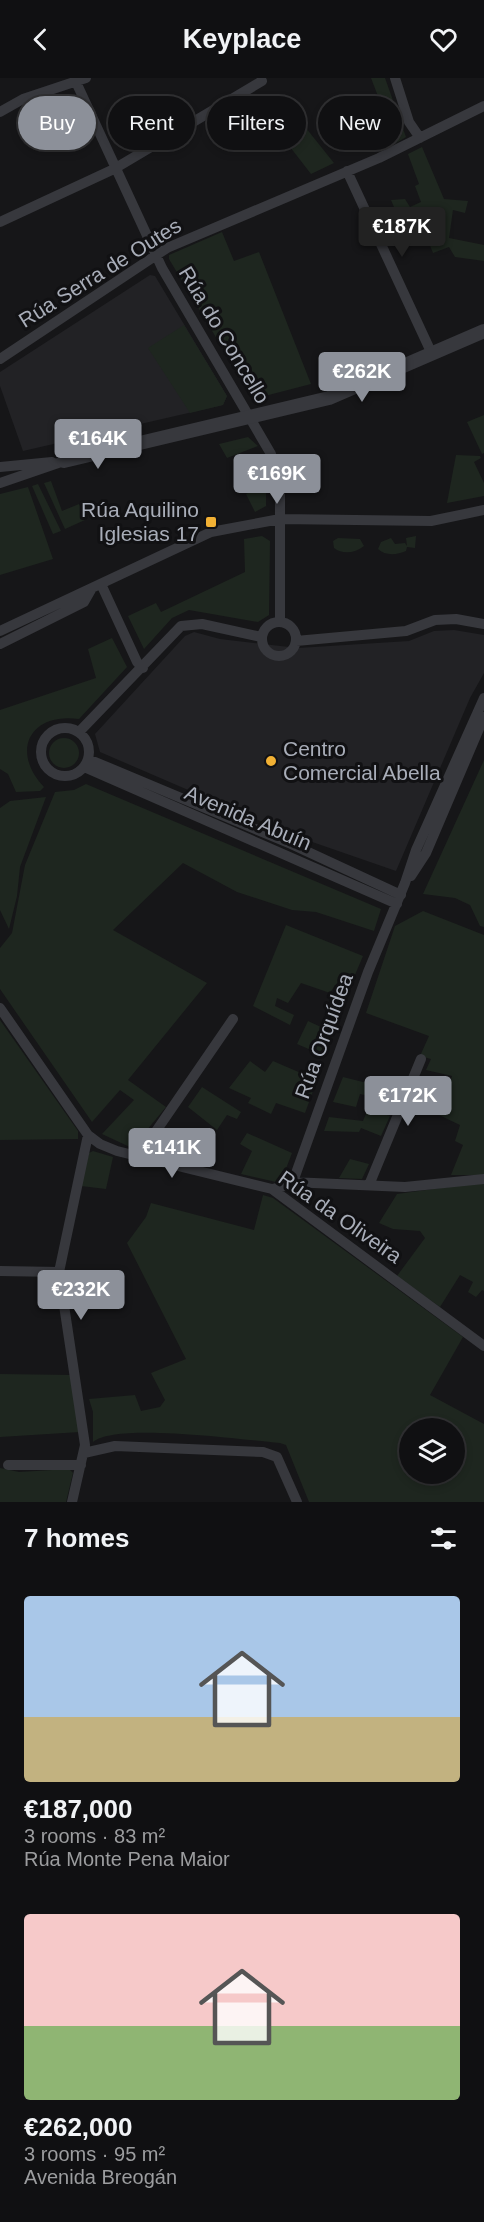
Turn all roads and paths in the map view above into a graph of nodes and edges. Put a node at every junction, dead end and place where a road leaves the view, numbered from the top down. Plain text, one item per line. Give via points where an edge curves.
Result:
1 (395, 78) edge
2 (81, 80) edge
3 (262, 81) dead end
4 (484, 106) edge
5 (0, 112) edge
6 (420, 138) junction
7 (114, 169) junction
8 (347, 171) junction
9 (0, 222) edge
10 (155, 256) junction
11 (484, 331) edge
12 (432, 354) junction
13 (0, 359) edge
14 (250, 419) junction
15 (64, 461) junction
16 (0, 467) edge
17 (0, 483) edge
18 (484, 510) edge
19 (280, 519) junction
20 (97, 586) junction
21 (280, 621) junction
22 (484, 624) edge
23 (0, 631) edge
24 (261, 637) junction
25 (296, 641) junction
26 (0, 644) edge
27 (143, 668) junction
28 (484, 698) edge
29 (484, 717) edge
30 (79, 732) junction
31 (86, 763) junction
32 (405, 884) junction
33 (399, 900) junction
34 (0, 1008) edge
35 (233, 1019) dead end
36 (421, 1059) dead end
37 (88, 1135) junction
38 (139, 1156) junction
39 (484, 1179) edge
40 (291, 1182) junction
41 (369, 1185) junction
42 (272, 1189) junction
43 (0, 1268) edge
44 (59, 1272) junction
45 (484, 1346) edge
46 (84, 1453) junction
47 (8, 1464) dead end
48 (81, 1465) junction
49 (75, 1499) edge
50 (297, 1502) edge

1 - 6 street via 409,122
2 - 5 street via 23,99
2 - 7 street, Rúa do Concello
3 - 7 street
4 - 6 street, Rúa Serra de Outes
6 - 8 street, Rúa Serra de Outes
7 - 9 street
7 - 10 street, Rúa do Concello
8 - 10 street, Rúa Serra de Outes via 256,208
8 - 12 street
10 - 13 street, Rúa Serra de Outes
10 - 14 street, Rúa do Concello
11 - 12 street
12 - 14 street via 350,391
14 - 15 street
14 - 19 street, Rúa do Concello via 264,438 276,470
15 - 16 street
15 - 17 street
18 - 19 street via 431,521
19 - 20 street via 211,532
19 - 21 street, Rúa do Concello
20 - 23 street
20 - 26 street via 84,602
20 - 27 street
21 - 24 street via 271,622
21 - 25 street via 289,624
22 - 25 street via 435,620 406,631
24 - 25 street via 262,646 277,656 286,655
24 - 27 street via 202,624 181,626
27 - 30 street
28 - 32 street, Rúa Orquídea via 416,850
29 - 32 street, Rúa Orquídea via 426,853
30 - 31 street via 86,740
30 - 31 street via 67,728 54,730 40,750 42,762 50,772 62,777 74,775
31 - 33 street, Avenida Abuín
32 - 33 street, Rúa Orquídea
33 - 40 street, Rúa Orquídea via 368,972
34 - 37 street
35 - 38 street
36 - 41 street
37 - 38 street, Rúa da Oliveira via 100,1144
37 - 44 street
38 - 42 street, Rúa da Oliveira
39 - 41 street via 405,1187
40 - 41 street
40 - 42 street
42 - 45 street, Rúa da Oliveira
43 - 44 street
44 - 46 street via 84,1427
46 - 48 street
46 - 50 street via 115,1446 263,1452 277,1457
47 - 48 street
48 - 49 street

